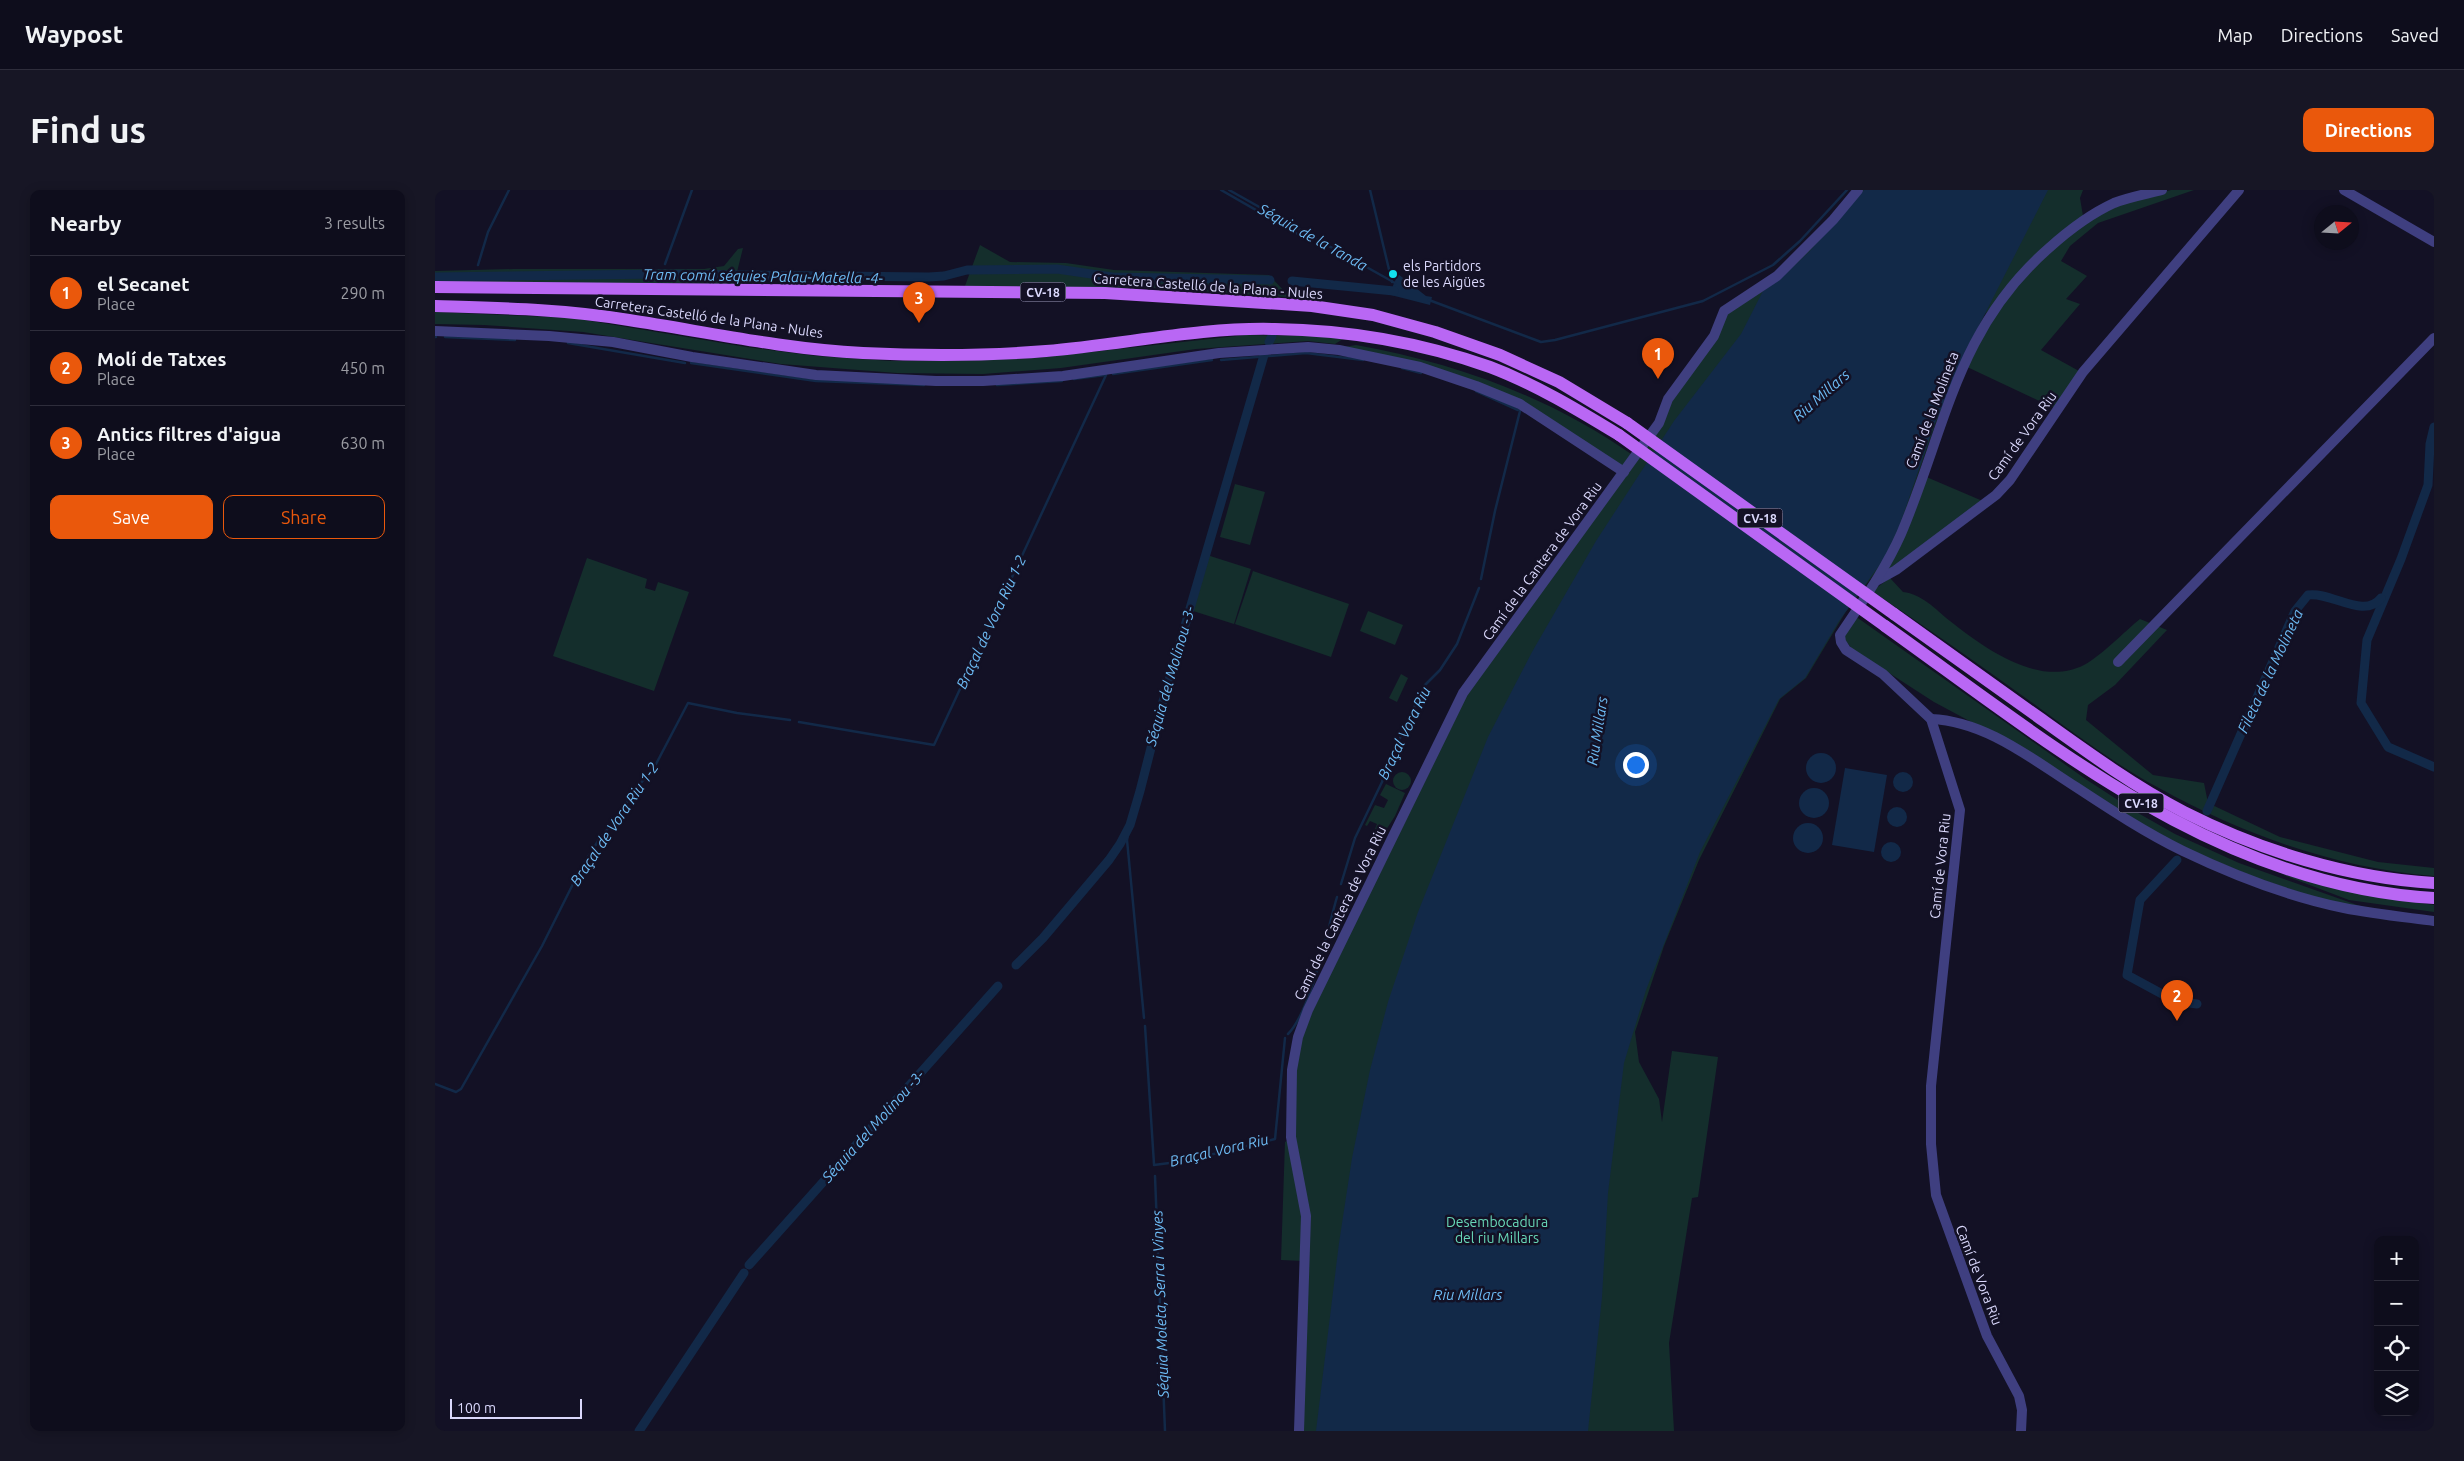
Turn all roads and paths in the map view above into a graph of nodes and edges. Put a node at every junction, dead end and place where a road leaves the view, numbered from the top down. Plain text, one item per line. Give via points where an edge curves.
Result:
1 (1858, 190) edge
2 (2162, 190) edge
3 (2239, 190) edge
4 (2344, 190) edge
5 (2434, 242) edge
6 (435, 287) edge
7 (435, 306) edge
8 (435, 331) edge
9 (2434, 338) edge
10 (1624, 472) junction
11 (1877, 580) junction
12 (2118, 662) dead end
13 (1931, 719) junction
14 (2434, 883) edge
15 (2434, 898) edge
16 (2434, 921) edge
17 (1299, 1431) edge
18 (2021, 1431) edge

1 - 10 street, Camí de la Cantera de Vora Riu via 1777,276 1724,311 1714,336 1668,399 1659,423
2 - 11 street, Camí de la Molineta via 2115,203 2086,218 2041,254 1985,320 1957,377 1900,535
3 - 11 street, Camí de Vora Riu via 2083,372 2010,480 1996,495
4 - 5 street
6 - 14 main road, Carretera Castelló de la Plana - Nules / CV-18, bridge via 1105,293 1312,306 1373,315 1435,332 1500,355 1559,382 1627,423 2101,762 2183,812 2243,838 2307,860 2360,873
7 - 15 main road, Carretera Castelló de la Plana - Nules / CV-18, bridge via 552,310 628,319 787,347 861,353 953,355 1047,351 1231,329 1273,328 1363,336 1427,349 1491,368 1549,394 1619,435 2093,775 2175,822 2238,852 2306,875 2357,887
8 - 10 street via 613,342 692,358 816,375 983,381 1063,376 1219,353 1307,346 1420,367 1477,386 1520,404
9 - 12 street
10 - 17 street, Camí de la Cantera de Vora Riu via 1463,692 1308,1010 1298,1037 1292,1070 1291,1137 1306,1216
11 - 13 street, Camí de Vora Riu via 1840,635 1841,642 1846,650 1883,674
13 - 16 street via 1975,727 2022,752 2122,818 2183,851 2239,874 2343,908
13 - 18 street, Camí de Vora Riu via 1960,810 1931,1086 1935,1195 1987,1336 2019,1396

